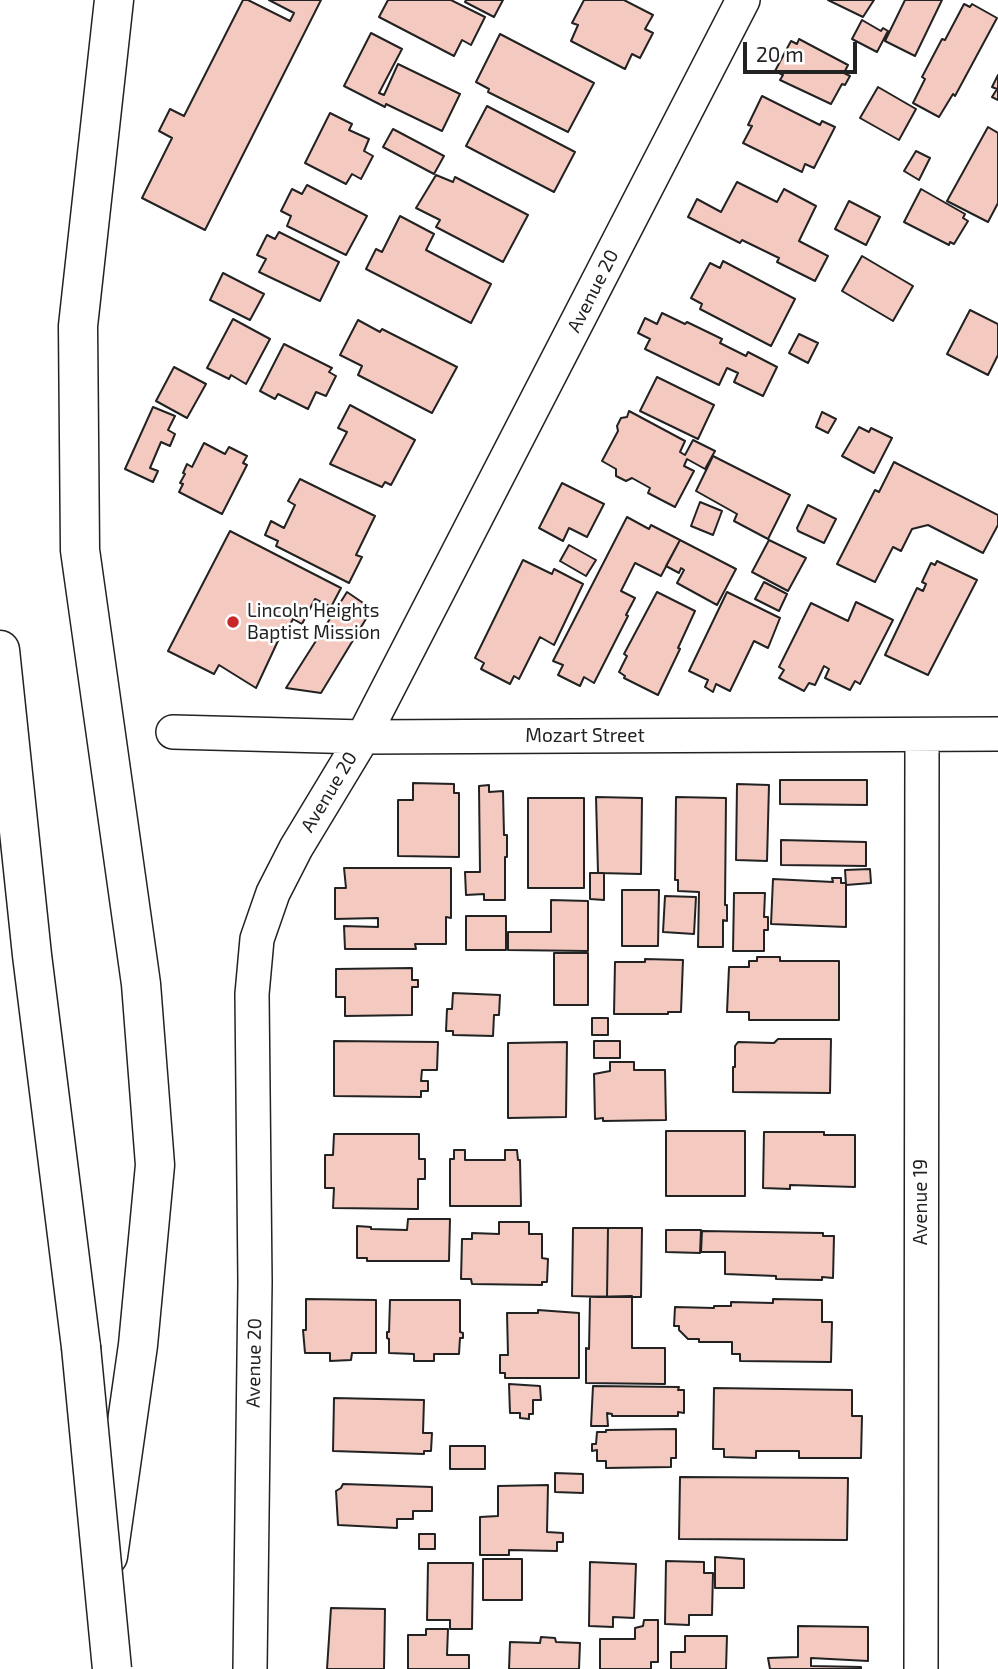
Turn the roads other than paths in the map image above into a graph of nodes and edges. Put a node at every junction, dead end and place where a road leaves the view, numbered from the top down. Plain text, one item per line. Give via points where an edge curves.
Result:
1 (114, 0) edge
2 (743, 0) edge
3 (0, 650) edge
4 (173, 732) dead end
5 (998, 734) edge
6 (922, 736) junction
7 (363, 737) junction
8 (93, 1669) edge
9 (111, 1669) edge
10 (250, 1669) edge
11 (921, 1669) edge

1 - 8 highway via 78,326 80,550 141,984 155,1164 138,1345
2 - 7 street, Avenue 20
3 - 9 highway, bridge via 81,1347
4 - 7 street, Mozart Street
5 - 6 street, Mozart Street
6 - 7 street, Mozart Street
6 - 11 street, Avenue 19
7 - 10 street, Avenue 20 via 296,848 257,939 252,994 255,1282

